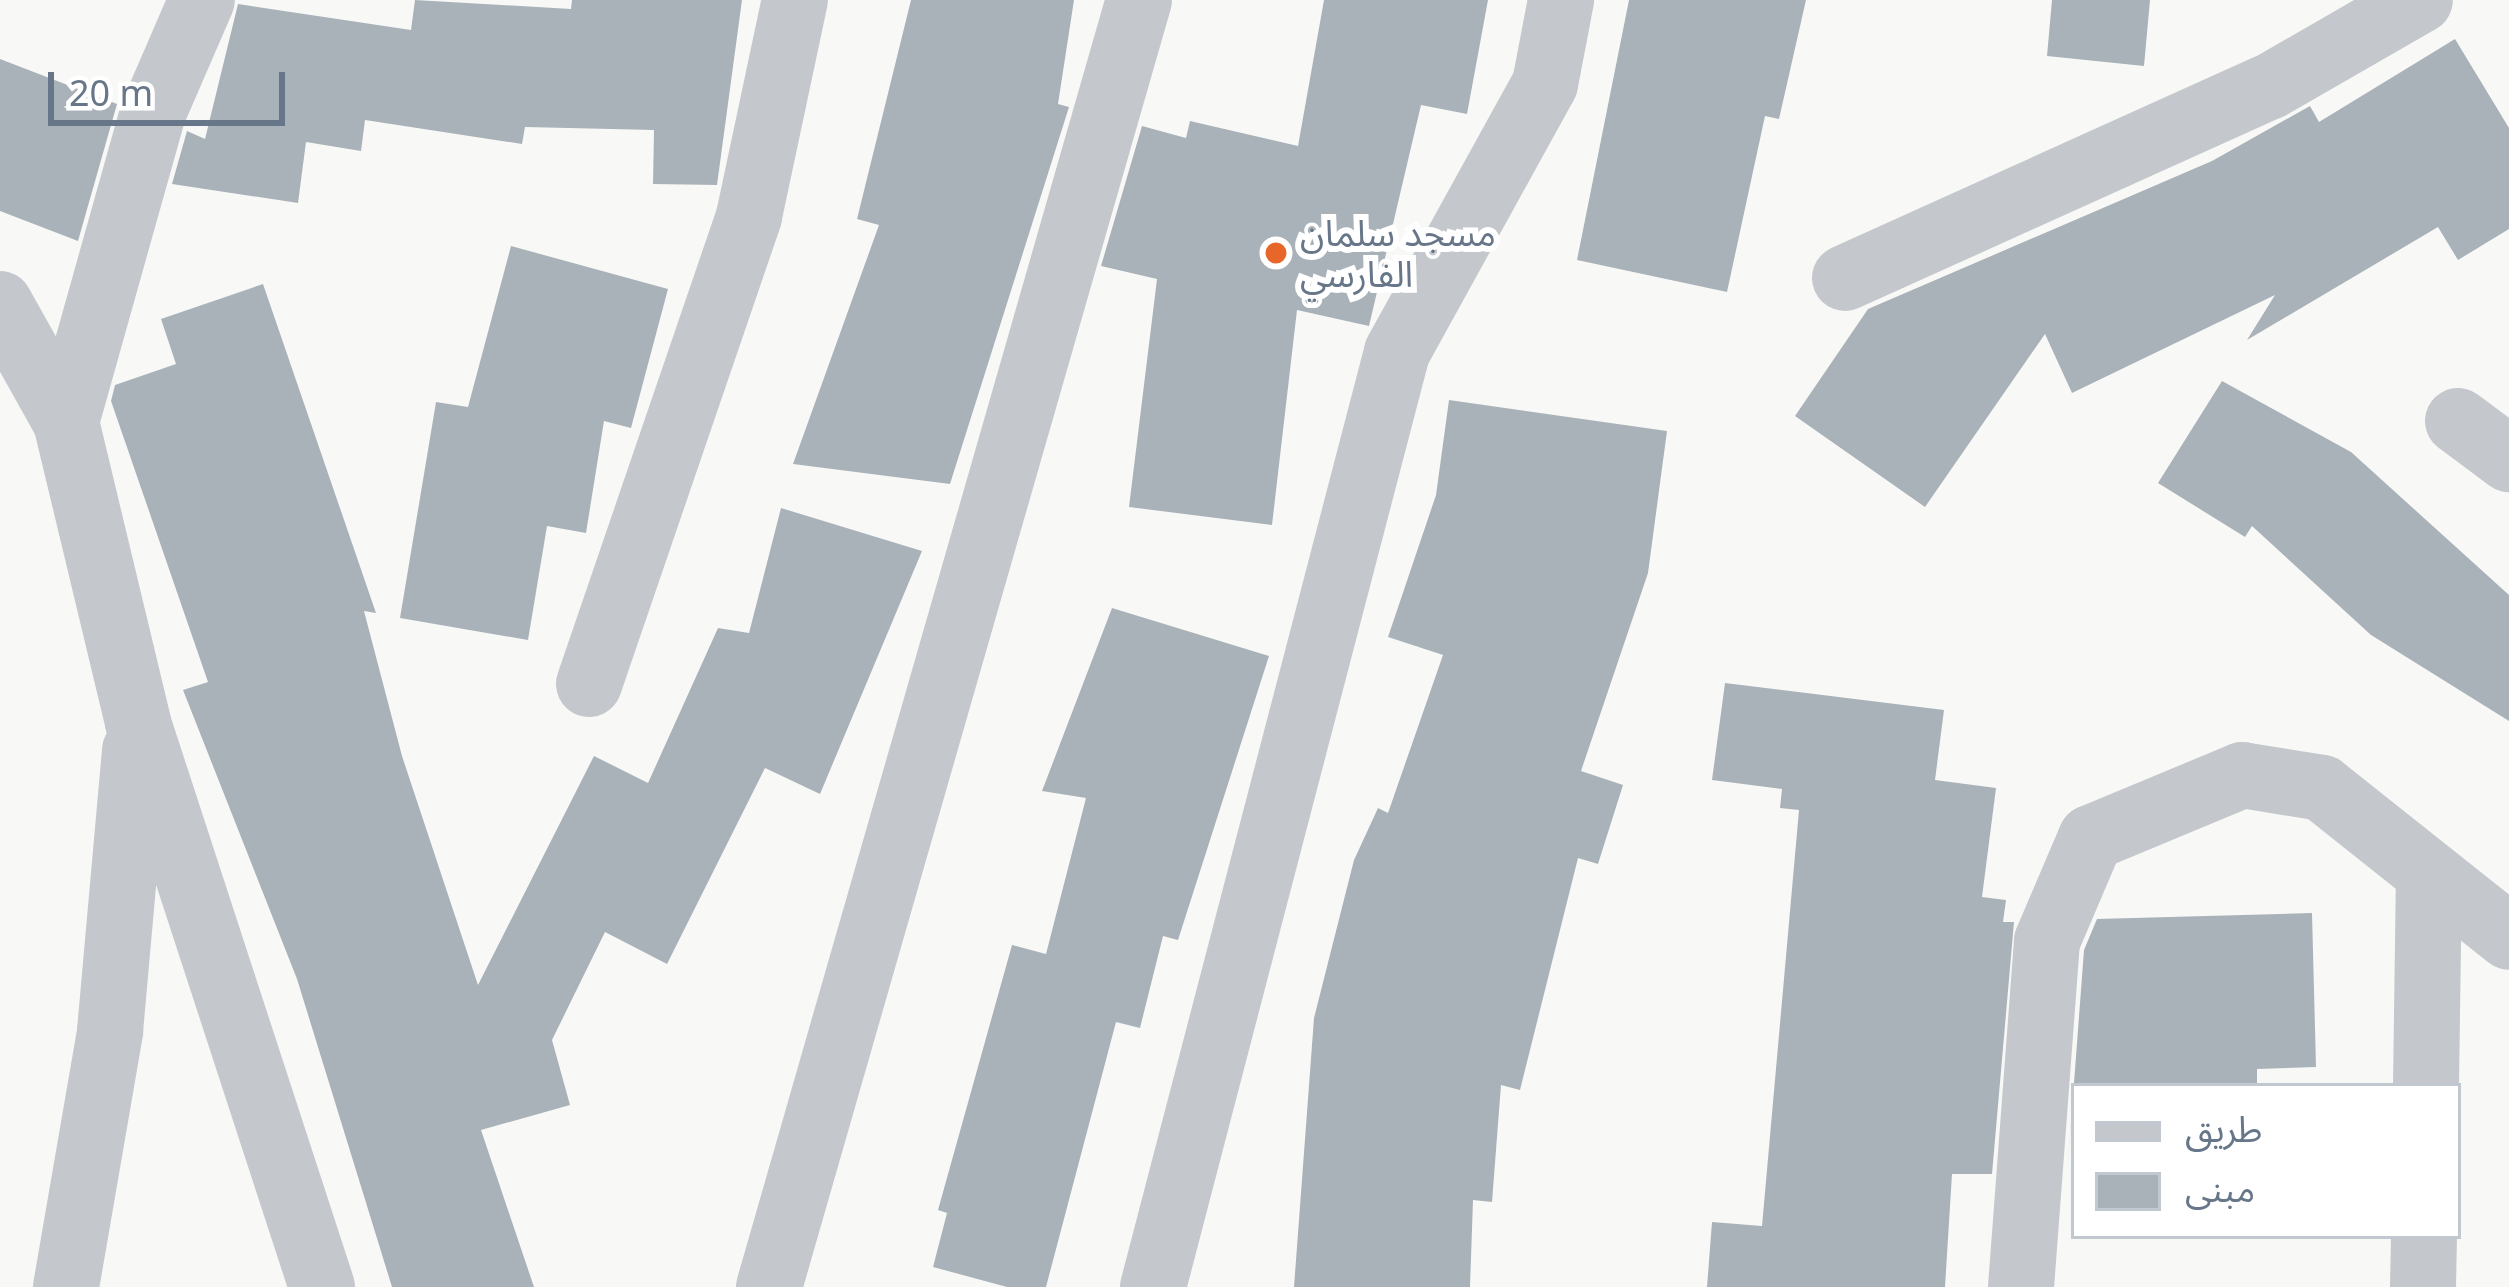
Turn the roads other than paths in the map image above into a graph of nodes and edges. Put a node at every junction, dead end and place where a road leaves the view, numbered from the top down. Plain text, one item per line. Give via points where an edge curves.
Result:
1 (202, 0) edge
2 (795, 0) edge
3 (1139, 0) edge
4 (1562, 0) edge
5 (2420, 0) edge
6 (1845, 278) dead end
7 (0, 304) edge
8 (66, 422) junction
9 (589, 684) dead end
10 (138, 723) junction
11 (2429, 883) junction
12 (2509, 937) edge
13 (2426, 1083) edge
14 (2424, 1239) edge
15 (66, 1287) edge
16 (322, 1287) edge
17 (770, 1287) edge
18 (1154, 1287) edge
19 (2021, 1287) edge
20 (2423, 1287) edge

1 - 8 street via 153,113
2 - 9 street via 749,216
3 - 17 street
4 - 18 street via 1545,84 1397,352
5 - 6 street via 2269,86
7 - 8 street
8 - 10 street
10 - 15 street via 110,1031
10 - 16 street
11 - 12 street
11 - 13 street
11 - 19 street via 2322,788 2242,775 2091,838 2047,940
14 - 20 street

